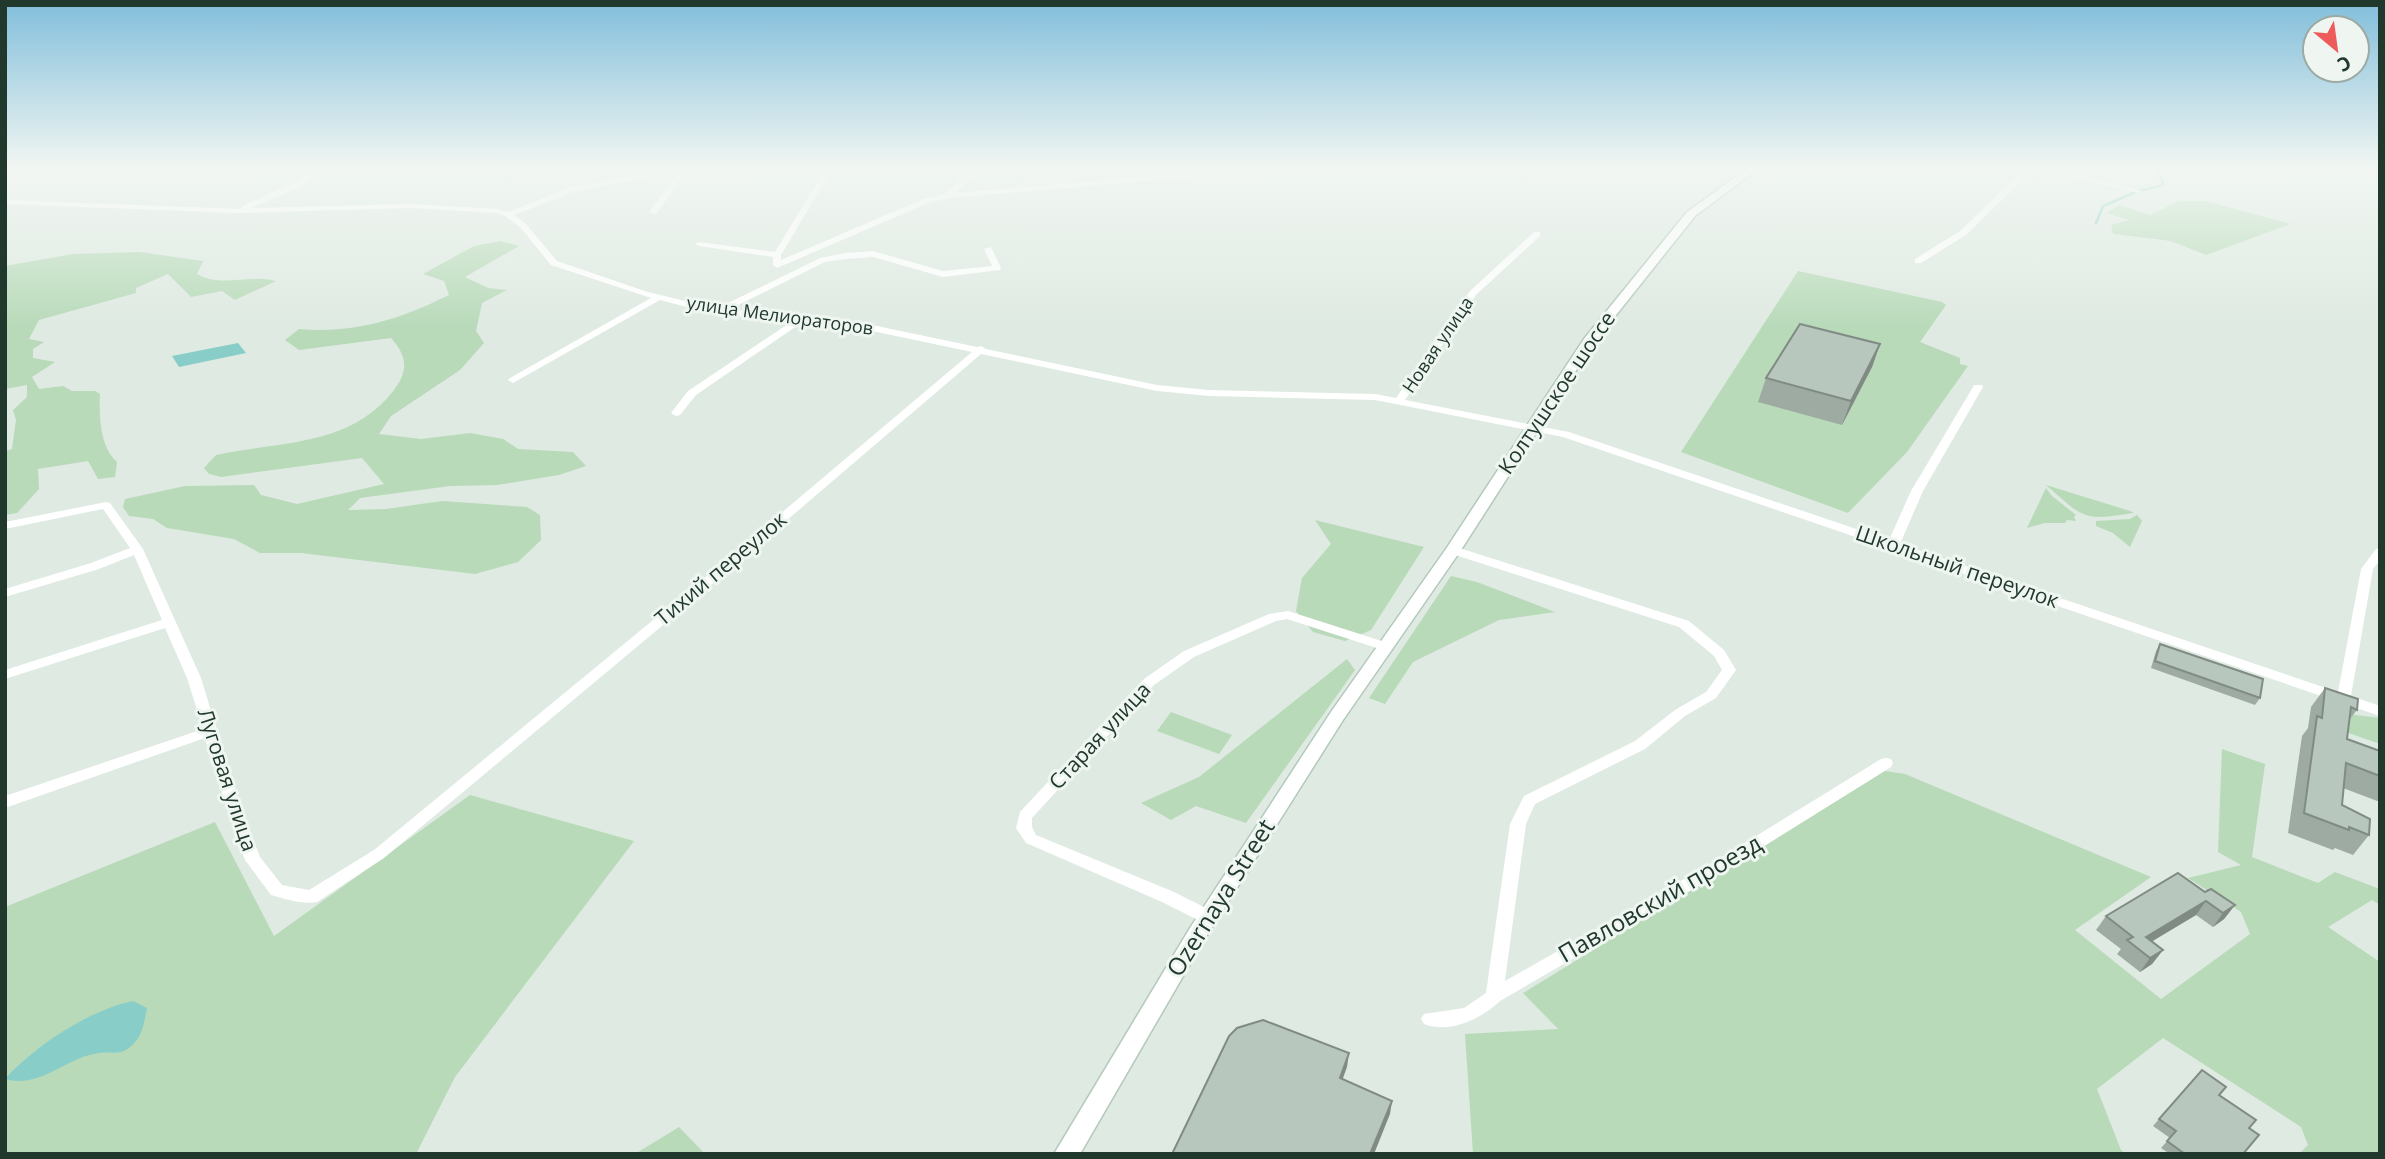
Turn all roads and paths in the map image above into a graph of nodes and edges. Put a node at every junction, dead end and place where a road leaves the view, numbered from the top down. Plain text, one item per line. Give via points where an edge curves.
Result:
1 (520, 220) edge
2 (800, 220) edge
3 (878, 220) edge
4 (1686, 220) edge
5 (1976, 220) edge
6 (1538, 234) dead end
7 (699, 244) dead end
8 (988, 249) dead end
9 (777, 260) junction
10 (1918, 261) dead end
11 (657, 298) junction
12 (730, 309) junction
13 (799, 320) junction
14 (981, 349) junction
15 (513, 380) dead end
16 (1978, 387) dead end
17 (1400, 400) junction
18 (676, 413) dead end
19 (1532, 427) junction
20 (5, 526) edge
21 (1893, 545) junction
22 (136, 548) junction
23 (1453, 550) junction
24 (2380, 551) edge
25 (5, 593) edge
26 (167, 622) junction
27 (1386, 647) junction
28 (5, 675) edge
29 (2344, 699) junction
30 (2380, 711) edge
31 (209, 732) junction
32 (1886, 763) dead end
33 (459, 785) joint
34 (5, 802) edge
35 (1208, 917) junction
36 (1494, 996) junction
37 (1430, 1019) dead end
38 (1066, 1154) edge

1 - 11 street, улица Мелиораторов via 554,263
2 - 9 street
3 - 9 street
4 - 19 main road, Колтушское шоссе via 1596,332
5 - 10 street
6 - 17 street, Новая улица via 1473,293
7 - 9 street
8 - 12 street via 997,268 943,274 873,254 823,260
9 - 12 street via 771,275 733,294
11 - 12 street, улица Мелиораторов
11 - 15 street
12 - 13 street, улица Мелиораторов
13 - 14 street, улица Мелиораторов
13 - 18 street via 692,393
14 - 17 street, улица Мелиораторов via 1182,392
14 - 33 street, Тихий переулок
16 - 21 street via 1917,491
17 - 19 street, улица Мелиораторов
19 - 21 street, Школьный переулок
19 - 23 main road, Колтушское шоссе
20 - 22 street, Луговая улица via 106,505
21 - 29 street, Школьный переулок
22 - 25 street via 95,566
22 - 26 street, Луговая улица
23 - 27 main road, Колтушское шоссе
23 - 36 street via 1684,624 1719,653 1729,670 1711,695 1640,745 1529,800 1518,824
24 - 29 street via 2367,569
26 - 28 street
26 - 31 street, Луговая улица via 194,678
27 - 35 main road, Ozernaya Street
27 - 35 street, Старая улица via 1288,615 1273,617 1189,654 1149,682 1025,816 1024,828 1031,839
29 - 30 street, Школьный переулок
31 - 33 street, Луговая улица via 253,860 277,890 298,896 311,897 368,861
31 - 34 street
32 - 36 street, Павловский проезд via 1720,866
35 - 38 main road, Ozernaya Street
36 - 37 street, Павловский проезд via 1464,1018

